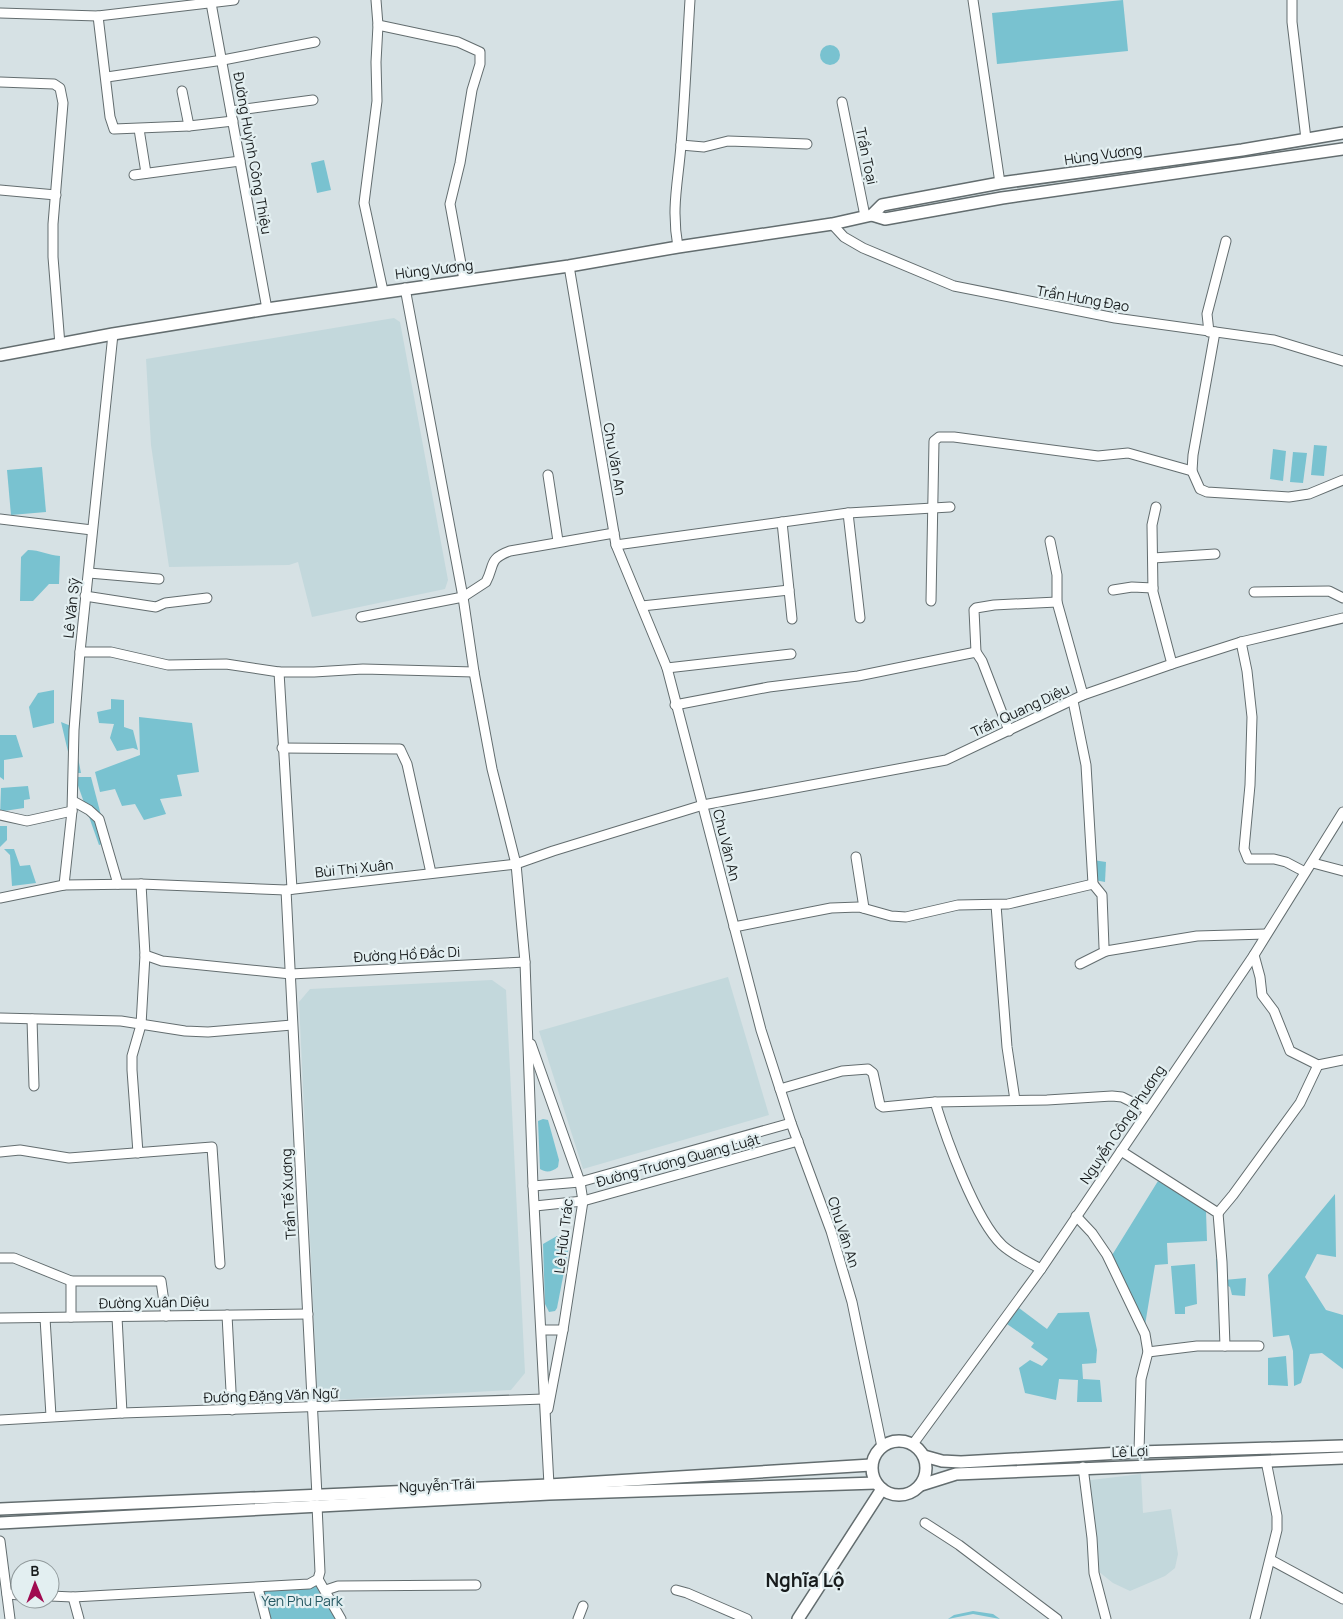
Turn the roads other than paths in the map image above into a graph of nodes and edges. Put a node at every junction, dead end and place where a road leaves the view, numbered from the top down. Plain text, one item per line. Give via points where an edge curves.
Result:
1 (234, 0) edge
2 (376, 0) edge
3 (690, 0) edge
4 (973, 0) edge
5 (1292, 0) edge
6 (211, 3) junction
7 (0, 13) edge
8 (98, 16) junction
9 (378, 25) junction
10 (315, 42) dead end
11 (222, 60) junction
12 (107, 78) junction
13 (0, 82) edge
14 (182, 90) dead end
15 (313, 100) dead end
16 (842, 102) dead end
17 (231, 111) junction
18 (233, 121) junction
19 (189, 126) junction
20 (139, 129) junction
21 (1343, 133) edge
22 (1306, 139) junction
23 (1291, 142) junction
24 (807, 144) dead end
25 (681, 145) junction
26 (1343, 149) edge
27 (1293, 156) junction
28 (240, 161) junction
29 (146, 173) junction
30 (134, 175) dead end
31 (1000, 183) junction
32 (0, 190) edge
33 (953, 192) junction
34 (56, 195) junction
35 (954, 207) junction
36 (868, 215) junction
37 (832, 224) junction
38 (1226, 241) dead end
39 (678, 247) junction
40 (569, 266) junction
41 (464, 280) junction
42 (405, 288) junction
43 (382, 291) junction
44 (267, 309) junction
45 (1212, 332) junction
46 (113, 334) junction
47 (60, 345) junction
48 (0, 355) edge
49 (1343, 361) edge
50 (1192, 471) junction
51 (548, 475) dead end
52 (1343, 480) edge
53 (933, 507) junction
54 (950, 507) dead end
55 (1156, 507) dead end
56 (848, 513) junction
57 (0, 519) edge
58 (782, 522) junction
59 (92, 530) junction
60 (614, 533) junction
61 (558, 541) junction
62 (1050, 541) dead end
63 (616, 545) junction
64 (1215, 554) dead end
65 (1153, 558) junction
66 (89, 573) junction
67 (159, 579) dead end
68 (1153, 588) junction
69 (789, 590) junction
70 (1112, 590) dead end
71 (1254, 592) dead end
72 (86, 596) junction
73 (463, 597) junction
74 (207, 598) dead end
75 (1343, 598) edge
76 (931, 601) dead end
77 (1057, 602) junction
78 (642, 606) junction
79 (361, 617) dead end
80 (860, 618) dead end
81 (1343, 618) edge
82 (792, 619) dead end
83 (1241, 642) junction
84 (80, 652) junction
85 (976, 652) junction
86 (791, 654) dead end
87 (1172, 664) junction
88 (667, 668) junction
89 (279, 672) junction
90 (474, 672) junction
91 (1083, 695) junction
92 (1073, 701) junction
93 (675, 705) junction
94 (1009, 730) junction
95 (282, 748) junction
96 (73, 801) junction
97 (703, 805) junction
98 (72, 811) junction
99 (1343, 812) edge
100 (0, 815) edge
101 (856, 857) dead end
102 (1313, 863) junction
103 (516, 864) junction
104 (1343, 871) edge
105 (1305, 872) junction
106 (432, 874) junction
107 (118, 884) junction
108 (141, 884) junction
109 (1093, 884) junction
110 (64, 885) junction
111 (289, 889) junction
112 (0, 898) edge
113 (996, 905) junction
114 (864, 908) junction
115 (734, 927) junction
116 (1266, 934) junction
117 (1106, 951) junction
118 (145, 955) junction
119 (1254, 955) junction
120 (525, 962) junction
121 (1080, 964) dead end
122 (291, 974) junction
123 (0, 1018) edge
124 (32, 1019) junction
125 (141, 1025) junction
126 (292, 1025) junction
127 (527, 1034) junction
128 (1343, 1060) edge
129 (1318, 1065) junction
130 (34, 1086) dead end
131 (780, 1089) junction
132 (1015, 1100) junction
133 (935, 1102) junction
134 (1148, 1110) junction
135 (791, 1123) junction
136 (798, 1141) junction
137 (1121, 1151) junction
138 (0, 1152) edge
139 (138, 1153) junction
140 (580, 1182) junction
141 (533, 1186) junction
142 (583, 1201) junction
143 (535, 1206) junction
144 (1218, 1213) junction
145 (1076, 1216) junction
146 (0, 1258) edge
147 (220, 1264) dead end
148 (1041, 1269) junction
149 (71, 1282) junction
150 (308, 1314) junction
151 (227, 1315) junction
152 (166, 1316) junction
153 (72, 1317) junction
154 (117, 1317) junction
155 (0, 1318) edge
156 (45, 1318) junction
157 (542, 1330) junction
158 (563, 1330) junction
159 (1225, 1346) junction
160 (1259, 1346) dead end
161 (1148, 1352) junction
162 (544, 1399) junction
163 (311, 1408) junction
164 (232, 1410) junction
165 (122, 1413) junction
166 (50, 1416) junction
167 (546, 1419) junction
168 (0, 1420) edge
169 (913, 1444) junction
170 (882, 1446) junction
171 (1343, 1446) edge
172 (1265, 1448) junction
173 (1140, 1452) junction
174 (924, 1456) junction
175 (1343, 1458) edge
176 (1266, 1461) junction
177 (1140, 1465) junction
178 (871, 1466) junction
179 (1084, 1467) junction
180 (921, 1485) junction
181 (879, 1486) junction
182 (549, 1490) junction
183 (317, 1500) junction
184 (0, 1509) edge
185 (0, 1523) edge
186 (925, 1523) dead end
187 (0, 1541) edge
188 (1271, 1560) junction
189 (318, 1579) junction
190 (476, 1585) dead end
191 (258, 1588) junction
192 (326, 1590) junction
193 (676, 1590) dead end
194 (7, 1594) junction
195 (10, 1594) edge
196 (60, 1596) edge
197 (73, 1597) junction
198 (1343, 1599) edge
199 (583, 1606) dead end
200 (10, 1619) edge
201 (79, 1619) edge
202 (266, 1619) edge
203 (341, 1619) edge
204 (578, 1619) edge
205 (747, 1619) edge
206 (798, 1619) edge
207 (1057, 1619) edge
208 (1106, 1619) edge
209 (1255, 1619) edge

1 - 6 street
2 - 9 street
3 - 25 street
4 - 31 street
5 - 22 street
6 - 8 street
6 - 11 street, Đường Huỳnh Công Thiệu
7 - 8 street
8 - 12 street
9 - 41 street via 458,42 480,52 450,204
9 - 43 street via 376,111 364,203
10 - 11 street
11 - 12 street
11 - 17 street, Đường Huỳnh Công Thiệu
12 - 20 street via 112,128
13 - 34 street via 54,84 60,88 63,103
14 - 19 street
15 - 17 street
16 - 36 street, Trần Toại
17 - 18 street, Đường Huỳnh Công Thiệu
18 - 19 street
18 - 28 street, Đường Huỳnh Công Thiệu
19 - 20 street
20 - 29 street
21 - 22 main road, Hùng Vương
22 - 23 main road, Hùng Vương
23 - 27 main road
23 - 31 main road, Hùng Vương
24 - 25 street via 728,141 704,147
25 - 39 street via 673,204
26 - 27 main road, Hùng Vương
27 - 35 main road, Hùng Vương
28 - 29 street
28 - 44 street, Đường Huỳnh Công Thiệu
29 - 30 street
31 - 33 main road, Hùng Vương
32 - 34 street
33 - 35 main road
33 - 36 main road, Hùng Vương via 882,204
34 - 47 street via 53,257
35 - 36 main road, Hùng Vương via 885,219
36 - 37 main road, Hùng Vương
37 - 39 main road, Hùng Vương
37 - 45 street, Trần Hưng Đạo via 844,237 863,248 954,286 1115,318
38 - 45 street via 1207,314
39 - 40 main road, Hùng Vương
40 - 41 main road, Hùng Vương
40 - 60 street, Chu Văn An
41 - 42 main road, Hùng Vương
42 - 43 main road, Hùng Vương
42 - 73 street, Lê Hữu Trác
43 - 44 main road, Hùng Vương
44 - 46 main road, Hùng Vương
45 - 49 street, Trần Hưng Đạo via 1274,340
45 - 50 street
46 - 47 main road, Hùng Vương
46 - 59 street, Lê Văn Sỹ
47 - 48 main road, Hùng Vương
50 - 52 street via 1200,489 1207,492 1289,497 1309,494
50 - 53 street via 1128,453 1098,456 940,437 934,441
51 - 61 street
53 - 54 street
53 - 56 street
53 - 76 street
55 - 65 street via 1152,525
56 - 58 street
56 - 80 street
57 - 59 street
58 - 63 street
58 - 69 street
59 - 66 street, Lê Văn Sỹ
60 - 61 street
60 - 63 street, Chu Văn An
61 - 73 street via 500,555 491,564 486,582
62 - 77 street via 1057,575
63 - 78 street, Chu Văn An
64 - 65 street
65 - 68 street
66 - 67 street
66 - 72 street, Lê Văn Sỹ
68 - 70 street
68 - 87 street
69 - 78 street
69 - 82 street
71 - 75 street via 1328,591
72 - 74 street via 156,606
72 - 84 street, Lê Văn Sỹ
73 - 79 street
73 - 90 street, Lê Hữu Trác
77 - 85 street via 976,608
77 - 91 street
78 - 88 street, Chu Văn An
81 - 83 street, Trần Quang Diệu
83 - 87 street, Trần Quang Diệu
83 - 105 street via 1252,717 1244,849 1248,859 1274,859
84 - 89 street via 111,652 168,664 226,664
84 - 96 street, Lê Văn Sỹ
85 - 93 street via 858,676 769,687
85 - 94 street
86 - 88 street
87 - 91 street, Trần Quang Diệu
88 - 93 street, Chu Văn An
89 - 90 street via 363,669
89 - 95 street, Trần Tế Xương
90 - 103 street, Lê Hữu Trác via 492,769
91 - 92 street, Trần Quang Diệu
92 - 94 street, Trần Quang Diệu
92 - 109 street via 1086,765
93 - 97 street, Chu Văn An
94 - 97 street, Trần Quang Diệu via 946,760
95 - 106 street via 400,749 407,764
95 - 111 street, Trần Tế Xương
96 - 98 street, Lê Văn Sỹ
96 - 107 street via 99,819
97 - 103 street, Bùi Thị Xuân
97 - 115 street, Chu Văn An
98 - 100 street via 27,822
98 - 110 street, Lê Văn Sỹ
99 - 102 street, Nguyễn Công Phương
101 - 114 street
102 - 104 street
102 - 105 street, Nguyễn Công Phương
103 - 106 street, Bùi Thị Xuân
103 - 120 street, Lê Hữu Trác
105 - 116 street, Nguyễn Công Phương
106 - 111 street, Bùi Thị Xuân
107 - 108 street, Bùi Thị Xuân
107 - 110 street, Bùi Thị Xuân
108 - 111 street, Bùi Thị Xuân
108 - 118 street
109 - 113 street
109 - 117 street via 1102,896
110 - 112 street, Bùi Thị Xuân
111 - 122 street, Trần Tế Xương
113 - 114 street via 958,905 906,917
113 - 132 street via 1007,1047
114 - 115 street via 831,908
115 - 131 street, Chu Văn An
116 - 117 street via 1197,936
116 - 119 street, Nguyễn Công Phương
117 - 121 street
118 - 122 street, Đường Hồ Đắc Di via 162,961
118 - 125 street
119 - 129 street via 1262,994 1274,1011 1290,1051
119 - 134 street, Nguyễn Công Phương
120 - 122 street, Đường Hồ Đắc Di
120 - 127 street, Lê Hữu Trác
122 - 126 street, Trần Tế Xương
123 - 124 street
124 - 125 street via 114,1021
124 - 130 street
125 - 126 street via 208,1032
125 - 139 street via 132,1056
126 - 150 street, Trần Tế Xương
127 - 140 street, Lê Hữu Trác
127 - 141 street, Lê Hữu Trác
128 - 129 street
129 - 144 street via 1300,1103
131 - 133 street via 842,1072 868,1069 873,1073 883,1107
131 - 135 street, Chu Văn An
132 - 133 street
132 - 134 street via 1112,1096 1122,1097
133 - 148 street via 947,1140 993,1233 1002,1245
134 - 137 street, Nguyễn Công Phương
135 - 136 street, Chu Văn An
135 - 140 street, Đường Trương Quang Luật
136 - 142 street, Đường Trương Quang Luật
136 - 170 street, Chu Văn An via 831,1231 852,1302
137 - 144 street
137 - 145 street, Nguyễn Công Phương
138 - 139 street via 20,1150 69,1158
139 - 147 street via 212,1147
140 - 141 street, Đường Trương Quang Luật
140 - 142 street, Lê Hữu Trác
141 - 143 street, Lê Hữu Trác
142 - 143 street, Đường Trương Quang Luật
142 - 158 street, Lê Hữu Trác
143 - 157 street, Lê Hữu Trác
144 - 159 street
145 - 148 street, Nguyễn Công Phương
145 - 161 street via 1092,1232 1107,1255 1145,1334
146 - 149 street via 14,1258
148 - 169 street, Nguyễn Công Phương
149 - 152 street via 161,1281 164,1284
149 - 153 street
150 - 151 street, Đường Xuân Diệu
150 - 163 street, Trần Tế Xương
151 - 152 street, Đường Xuân Diệu
151 - 164 street
152 - 154 street, Đường Xuân Diệu
153 - 154 street, Đường Xuân Diệu
153 - 156 street, Đường Xuân Diệu
154 - 165 street
155 - 156 street, Đường Xuân Diệu
156 - 166 street
157 - 158 street
157 - 162 street, Lê Hữu Trác
158 - 167 street, Lê Hữu Trác
159 - 160 street
159 - 161 street
161 - 173 street via 1141,1379
162 - 163 street, Đường Đặng Văn Ngữ
162 - 167 street, Lê Hữu Trác
163 - 164 street, Đường Đặng Văn Ngữ
163 - 183 street, Trần Tế Xương
164 - 165 street, Đường Đặng Văn Ngữ
165 - 166 street, Đường Đặng Văn Ngữ
166 - 168 street, Đường Đặng Văn Ngữ
167 - 182 street, Lê Hữu Trác
169 - 170 main road via 897,1441
169 - 174 main road
170 - 178 main road
171 - 172 main road, Lê Lợi
172 - 173 main road, Lê Lợi
172 - 176 main road
173 - 174 main road, Lê Lợi via 961,1462
173 - 177 main road
174 - 180 main road via 926,1470
175 - 176 main road, Lê Lợi
176 - 177 main road, Lê Lợi
176 - 188 street via 1277,1516
177 - 179 main road, Lê Lợi
178 - 181 main road
178 - 182 main road, Nguyễn Trãi
179 - 180 main road, Lê Lợi via 956,1474
179 - 208 street via 1094,1573
180 - 181 main road via 900,1496
181 - 182 main road, Nguyễn Trãi
181 - 206 main road
182 - 183 main road, Nguyễn Trãi
183 - 184 main road, Nguyễn Trãi
183 - 185 main road, Nguyễn Trãi
183 - 189 street, Trần Tế Xương
186 - 207 street
187 - 194 street
188 - 198 street
188 - 209 street
189 - 191 street via 309,1584
189 - 192 street
190 - 192 street via 338,1586
191 - 197 street
191 - 202 street
192 - 203 street
193 - 205 street
194 - 195 street
194 - 200 street
196 - 197 street
197 - 201 street
199 - 204 street

